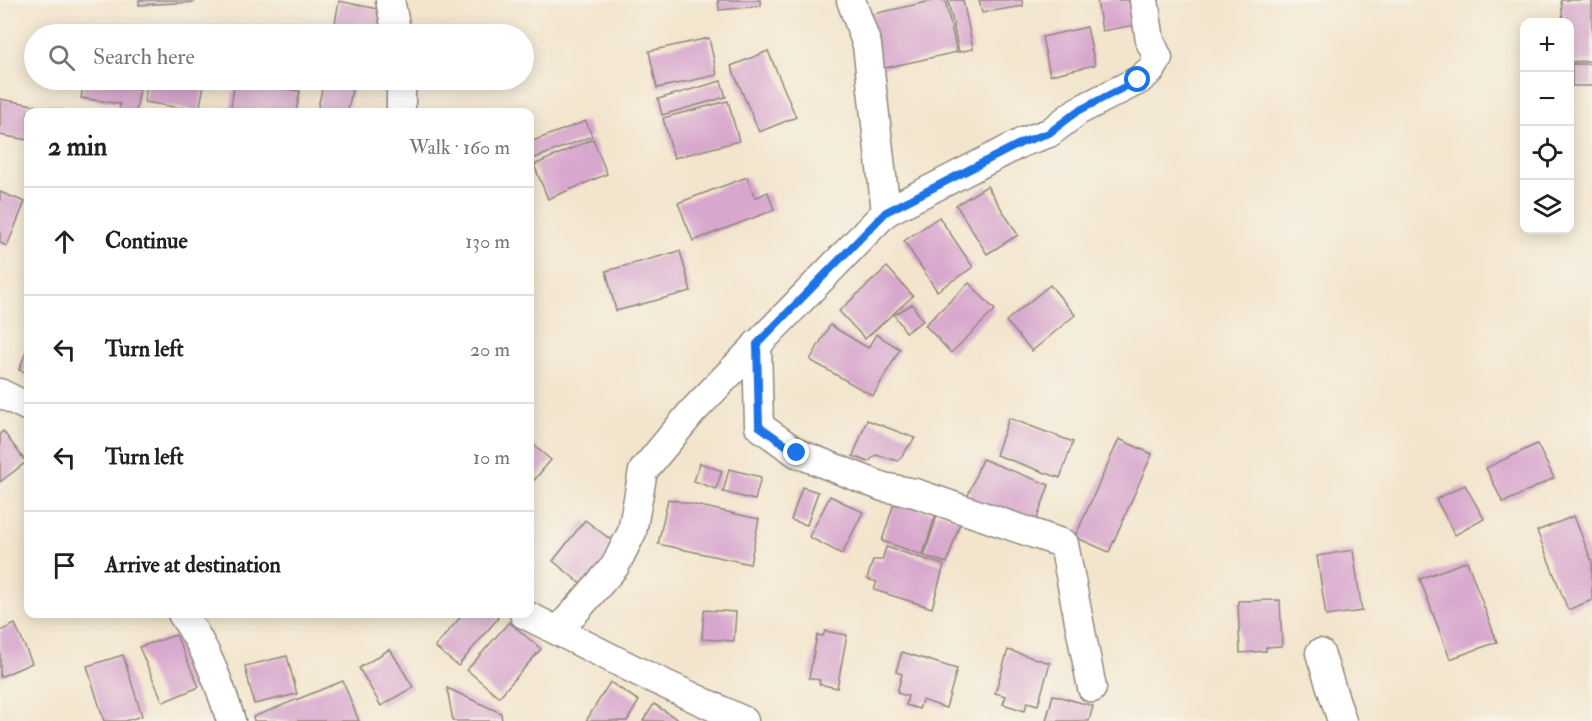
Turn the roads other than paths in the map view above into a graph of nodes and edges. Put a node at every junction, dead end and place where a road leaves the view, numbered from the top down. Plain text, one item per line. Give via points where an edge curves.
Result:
1 (390, 0) edge
2 (851, 0) edge
3 (1144, 0) edge
4 (395, 24) edge
5 (401, 90) edge
6 (401, 108) edge
7 (886, 212) junction
8 (757, 344) junction
9 (0, 393) edge
10 (24, 405) edge
11 (185, 618) edge
12 (532, 618) edge
13 (558, 631) junction
14 (1320, 653) dead end
15 (1092, 688) dead end
16 (231, 721) edge
17 (744, 721) edge
18 (1342, 721) edge

1 - 4 street
2 - 7 street via 867,45
3 - 7 street via 1150,41 1158,58 1152,69 1078,111 1049,133 1023,142
5 - 6 street
7 - 8 street
8 - 13 street via 643,471 632,532 615,566
8 - 15 street via 759,426 797,453 882,487 915,493 1064,544
9 - 10 street
11 - 16 street via 219,680
12 - 13 street
13 - 17 street
14 - 18 street

